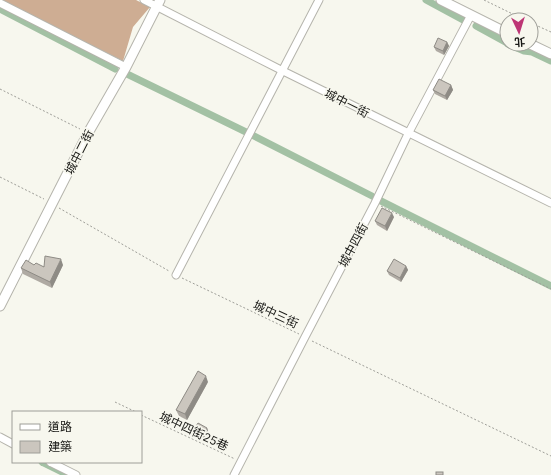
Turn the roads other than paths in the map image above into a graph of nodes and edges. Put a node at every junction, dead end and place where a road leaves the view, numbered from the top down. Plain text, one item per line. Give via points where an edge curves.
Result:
1 (144, 0) edge
2 (319, 0) edge
3 (441, 0) edge
4 (0, 3) edge
5 (159, 4) edge
6 (471, 15) junction
7 (499, 29) edge
8 (539, 48) edge
9 (551, 54) edge
10 (126, 67) junction
11 (281, 70) junction
12 (408, 134) junction
13 (551, 203) edge
14 (176, 275) road end
15 (0, 306) edge
16 (0, 437) edge
17 (12, 443) edge
18 (52, 463) edge
19 (76, 475) edge
20 (234, 475) edge

1 - 5 street, 城中一街
2 - 11 street
3 - 6 street
4 - 10 street
5 - 10 street, 城中二街
5 - 11 street, 城中一街
6 - 7 street
6 - 12 street, 城中四街
8 - 9 street
10 - 15 street, 城中二街 via 88,133
11 - 12 street, 城中一街
11 - 14 street
12 - 13 street, 城中一街
12 - 20 street, 城中四街
16 - 17 street
18 - 19 street

